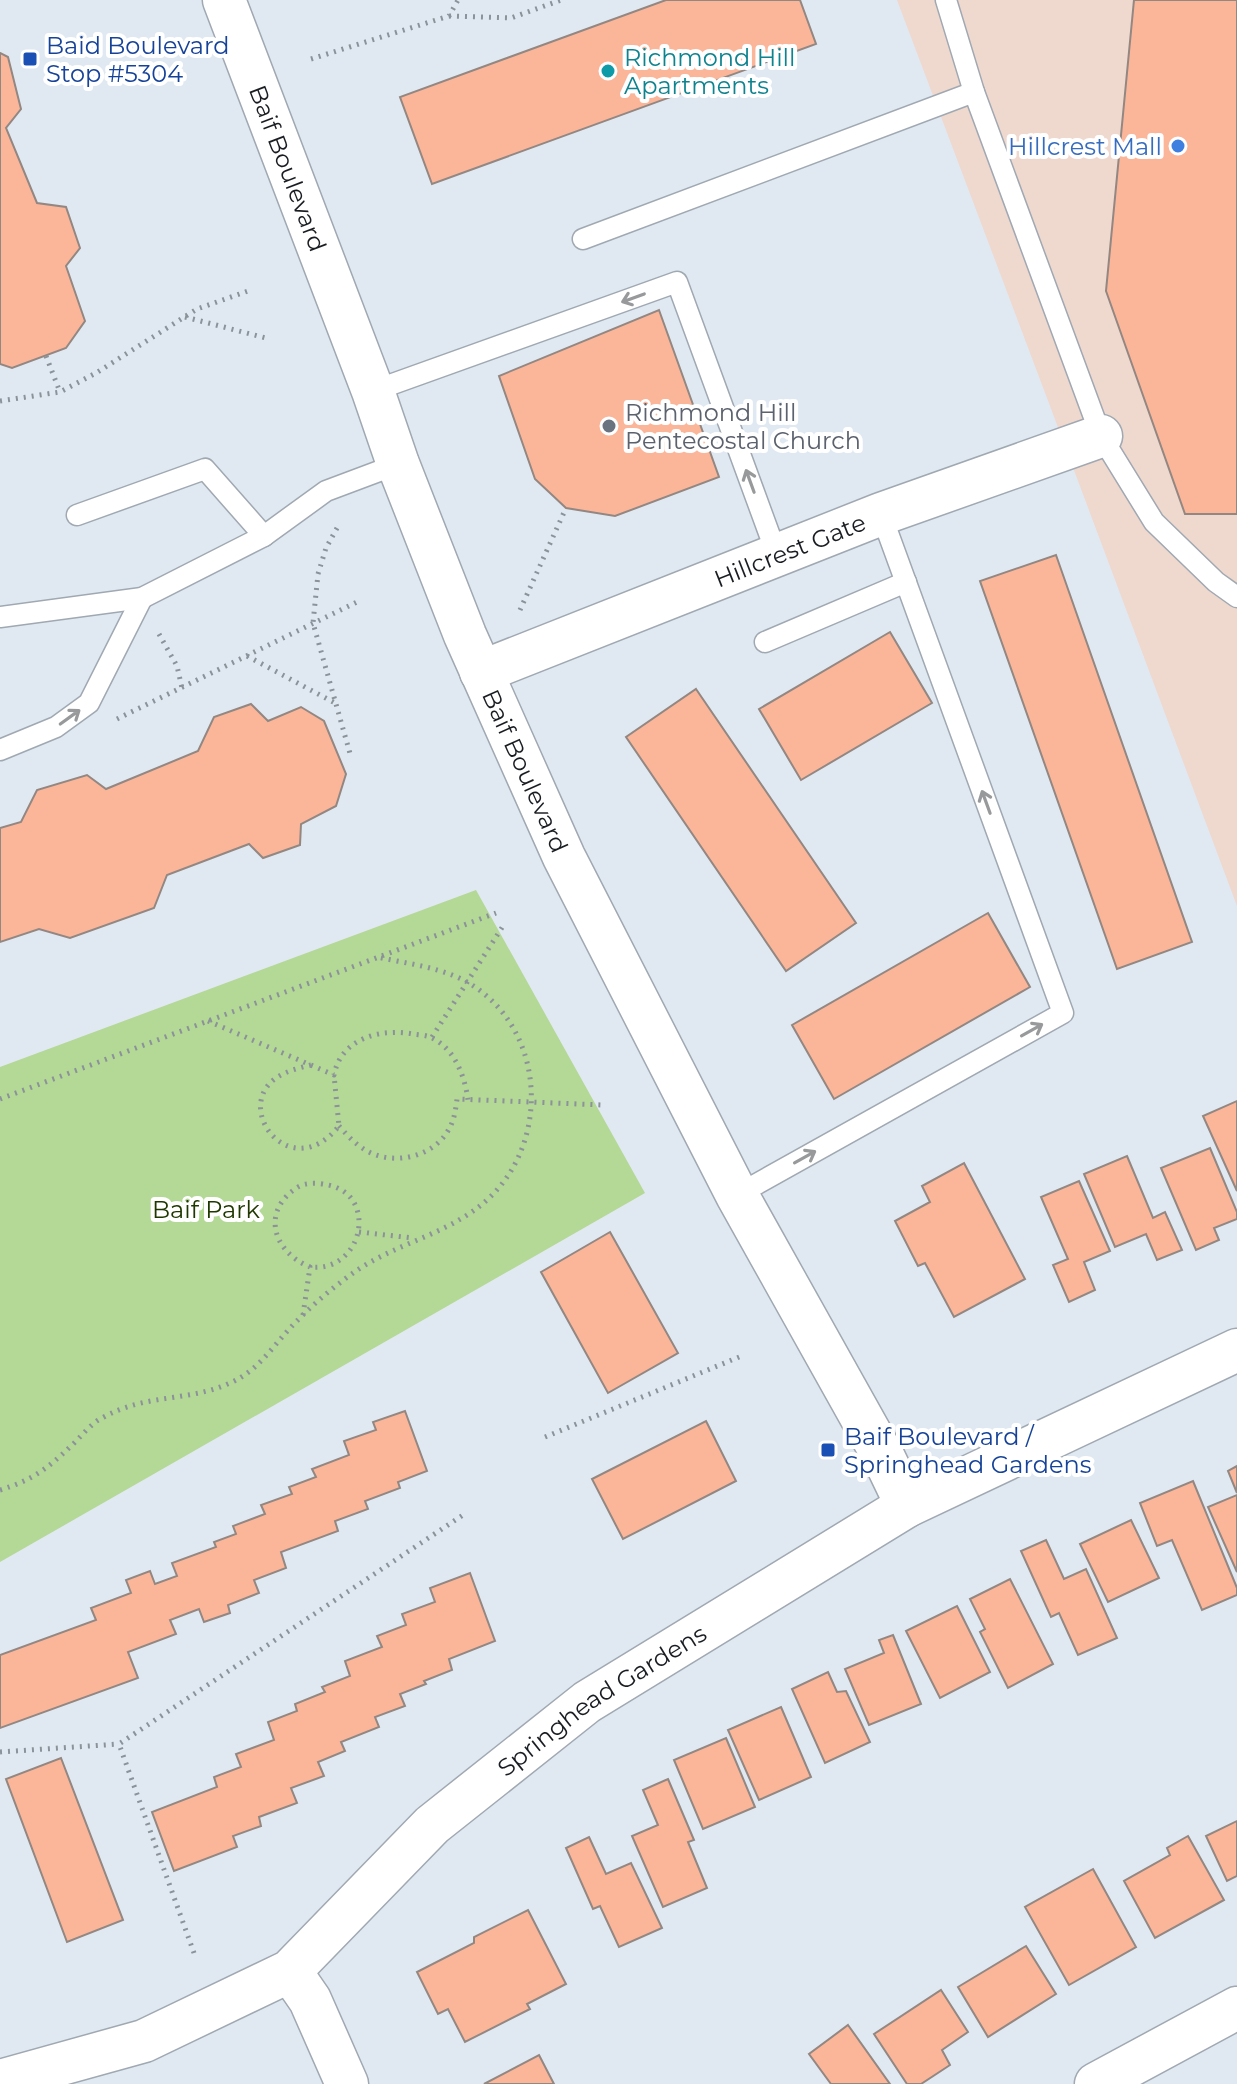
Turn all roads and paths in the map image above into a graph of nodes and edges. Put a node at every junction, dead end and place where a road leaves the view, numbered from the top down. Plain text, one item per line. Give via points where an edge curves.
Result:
1 (224, 0) edge
2 (458, 0) edge
3 (561, 0) edge
4 (946, 0) edge
5 (449, 16) junction
6 (311, 59) dead end
7 (974, 92) junction
8 (583, 239) dead end
9 (248, 291) dead end
10 (184, 317) junction
11 (266, 338) dead end
12 (46, 356) dead end
13 (373, 391) junction
14 (60, 392) junction
15 (0, 401) edge
16 (1101, 436) junction
17 (398, 464) junction
18 (566, 508) dead end
19 (881, 514) junction
20 (77, 515) dead end
21 (337, 528) dead end
22 (264, 536) junction
23 (777, 555) junction
24 (906, 582) junction
25 (1237, 597) edge
26 (142, 598) junction
27 (361, 600) dead end
28 (518, 615) dead end
29 (0, 617) edge
30 (313, 623) junction
31 (765, 642) dead end
32 (247, 656) junction
33 (481, 672) junction
34 (182, 688) junction
35 (336, 703) junction
36 (113, 721) dead end
37 (0, 750) edge
38 (351, 757) dead end
39 (496, 913) dead end
40 (503, 926) dead end
41 (377, 957) junction
42 (467, 982) junction
43 (208, 1021) junction
44 (432, 1037) junction
45 (312, 1065) junction
46 (334, 1075) junction
47 (0, 1099) edge
48 (468, 1100) junction
49 (532, 1102) junction
50 (603, 1105) dead end
51 (339, 1126) junction
52 (737, 1195) junction
53 (359, 1232) junction
54 (417, 1239) junction
55 (310, 1267) junction
56 (302, 1316) junction
57 (1237, 1350) edge
58 (744, 1355) dead end
59 (545, 1437) dead end
60 (0, 1490) edge
61 (907, 1506) junction
62 (466, 1513) dead end
63 (119, 1744) junction
64 (0, 1752) edge
65 (194, 1953) dead end
66 (290, 1971) junction
67 (1237, 2008) edge
68 (0, 2081) edge
69 (347, 2084) edge
70 (1096, 2084) edge

1 - 13 street, Baif Boulevard
2 - 5 path
3 - 5 path via 511,18
4 - 7 lane
5 - 6 path
7 - 8 lane
7 - 16 lane
9 - 10 path
10 - 11 path
10 - 14 path
12 - 14 path
13 - 17 street, Baif Boulevard
23 -> 13 lane via 677,282
14 - 15 path
16 - 19 street, Hillcrest Gate
16 - 25 lane via 1154,522
17 - 22 lane via 326,491
17 - 33 street, Baif Boulevard
18 - 28 path
19 - 23 street, Hillcrest Gate
19 - 24 lane
20 - 22 lane via 205,469
21 - 30 path via 318,574
22 - 26 lane
23 - 33 street, Hillcrest Gate
24 - 31 lane
52 -> 24 lane via 1063,1013
26 - 29 lane
26 - 34 path via 177,666
37 -> 26 lane via 56,727 89,703
27 - 30 path
30 - 32 path
30 - 35 path
32 - 34 path
32 - 35 path
33 - 52 street, Baif Boulevard via 564,857
34 - 36 path
35 - 38 path
39 - 41 path
40 - 42 path
41 - 42 path
41 - 43 path
42 - 44 path
42 - 49 path via 498,1007 513,1029 526,1056
43 - 45 path
43 - 47 path
44 - 46 path via 376,1033 349,1047
44 - 48 path via 464,1076
45 - 46 path
45 - 51 path via 276,1078 264,1090 265,1127 291,1148 314,1148
46 - 51 path
48 - 49 path
48 - 51 path via 457,1099 450,1128 438,1144 400,1159 366,1151
49 - 50 path
49 - 54 path via 525,1143 511,1175 459,1222
52 - 61 street, Baif Boulevard
53 - 54 path
53 - 55 path via 348,1255 321,1268
53 - 55 path via 356,1207 348,1194 328,1185 301,1185 283,1200 275,1218 276,1235 283,1249
54 - 56 path via 357,1270
55 - 56 path
56 - 60 path via 255,1368 230,1383 132,1403 99,1419 30,1480
57 - 61 street, Springhead Gardens
58 - 59 path
61 - 66 street, Springhead Gardens via 587,1702 432,1825
62 - 63 path
63 - 64 path
63 - 65 path
66 - 68 street, Springhead Gardens via 144,2041
66 - 69 street via 310,2000
67 - 70 street

